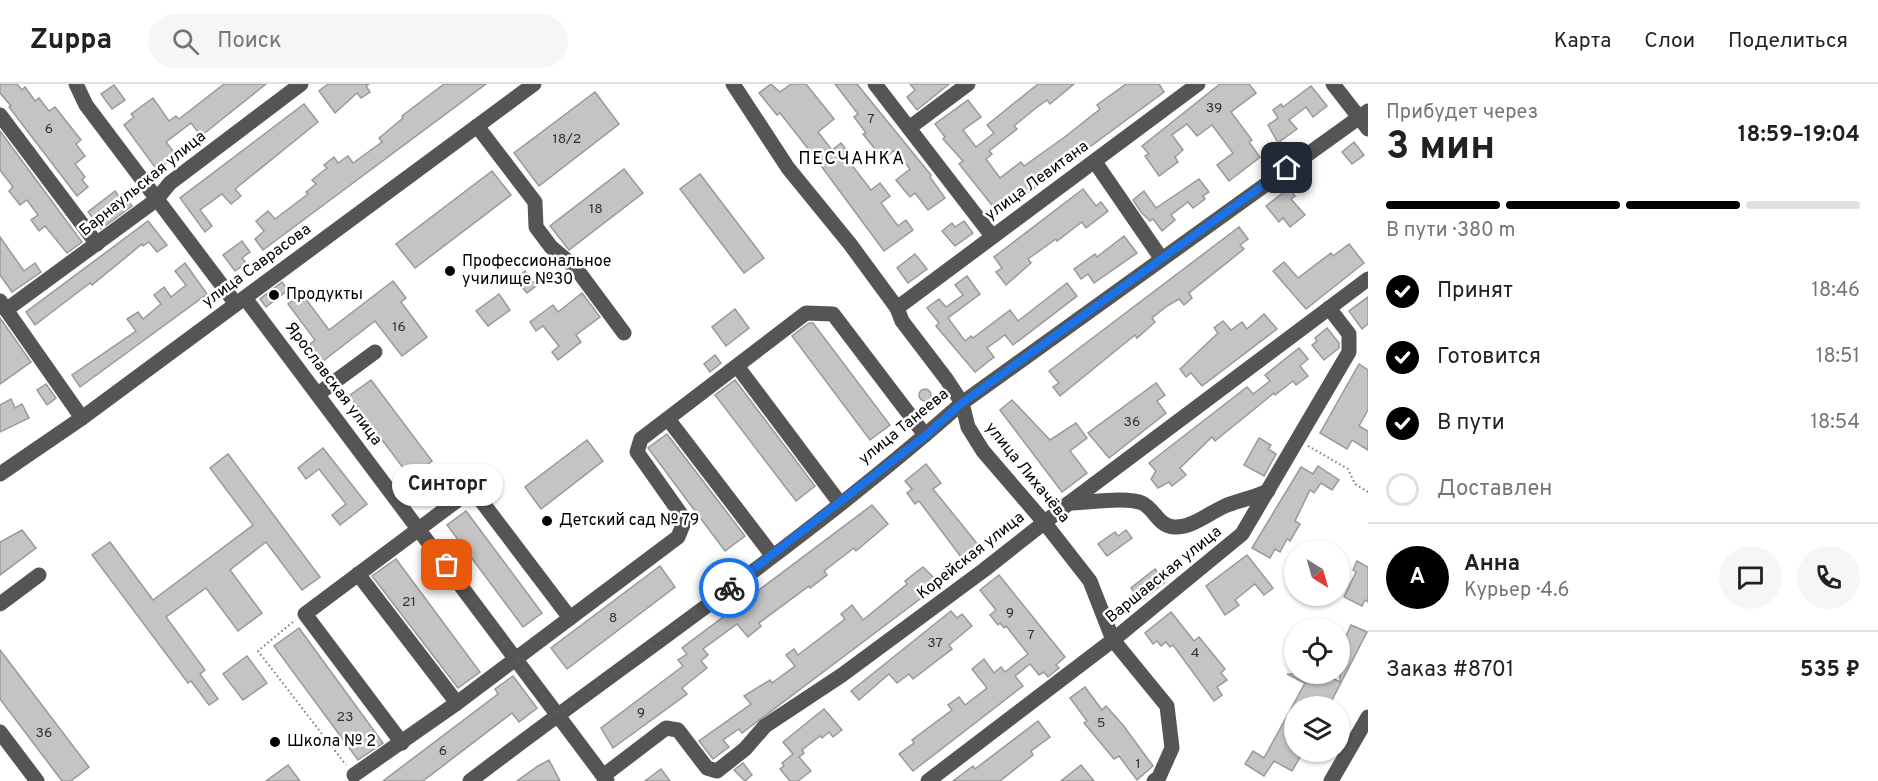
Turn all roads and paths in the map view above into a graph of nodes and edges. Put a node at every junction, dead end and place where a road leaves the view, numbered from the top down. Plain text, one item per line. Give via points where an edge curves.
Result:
1 (76, 84) edge
2 (301, 84) edge
3 (534, 84) edge
4 (875, 84) edge
5 (968, 84) edge
6 (1333, 84) edge
7 (739, 86) edge
8 (1189, 86) edge
9 (0, 115) edge
10 (1365, 119) edge
11 (477, 126) junction
12 (909, 128) junction
13 (1095, 162) junction
14 (156, 200) junction
15 (992, 236) junction
16 (96, 244) junction
17 (1161, 258) junction
18 (1368, 279) edge
19 (240, 301) junction
20 (3, 305) edge
21 (897, 308) junction
22 (1329, 308) junction
23 (624, 333) dead end
24 (375, 351) dead end
25 (737, 366) junction
26 (318, 394) junction
27 (962, 403) junction
28 (82, 418) junction
29 (668, 419) junction
30 (926, 435) junction
31 (1298, 440) junction
32 (0, 474) edge
33 (1268, 491) junction
34 (1368, 492) edge
35 (839, 502) junction
36 (1069, 503) junction
37 (1044, 522) junction
38 (419, 528) junction
39 (772, 555) junction
40 (358, 574) junction
41 (39, 575) dead end
42 (0, 604) edge
43 (305, 614) junction
44 (570, 618) junction
45 (1113, 640) junction
46 (516, 659) junction
47 (457, 703) junction
48 (557, 715) junction
49 (1368, 717) edge
50 (0, 732) edge
51 (402, 743) junction
52 (717, 771) junction
53 (354, 775) joint
54 (605, 778) edge
55 (1157, 779) edge
56 (37, 781) edge
57 (470, 781) edge
58 (703, 781) edge
59 (928, 781) edge
60 (1331, 781) edge

1 - 14 street, Ярославская улица via 86,105
2 - 14 street, Барнаульская улица via 170,183
3 - 11 street, улица Саврасова
4 - 12 street
5 - 12 street
6 - 10 street
7 - 21 street, улица Лихачёва via 788,168
8 - 13 street, улица Левитана
9 - 16 street
10 - 17 street, улица Танеева
11 - 19 street, улица Саврасова
11 - 23 street via 535,202 537,227 551,247 575,267
12 - 15 street
13 - 15 street, улица Левитана
13 - 17 street
14 - 16 street, Барнаульская улица
14 - 19 street, Ярославская улица
15 - 21 street, улица Левитана
16 - 20 street, Барнаульская улица
17 - 27 street, улица Танеева
18 - 22 street, Корейская улица
19 - 26 street, Ярославская улица
19 - 28 street, улица Саврасова
20 - 28 street
21 - 27 street, улица Лихачёва via 902,321
22 - 31 street, Варшавская улица via 1349,334 1349,352
22 - 36 street, Корейская улица
24 - 26 street
25 - 29 street
25 - 30 street via 806,313 833,314
25 - 35 street
26 - 38 street, Ярославская улица
27 - 30 street, улица Танеева
27 - 37 street, улица Лихачёва via 968,427 983,451
28 - 32 street, улица Саврасова
29 - 39 street
29 - 44 street via 641,439 637,452 685,520 683,528 678,537
30 - 35 street, улица Танеева
31 - 33 street, Варшавская улица
31 - 34 path via 1348,469 1355,484
33 - 36 street via 1227,505 1185,526 1174,527 1165,525 1144,504 1132,500
33 - 45 street, Варшавская улица via 1242,534
35 - 39 street, улица Танеева
36 - 37 street, Корейская улица
37 - 45 street, улица Лихачёва via 1090,581
37 - 52 street, Корейская улица via 901,632 765,726 745,749
38 - 40 street
38 - 44 street via 467,493 476,494
38 - 46 street, Ярославская улица
39 - 48 street, улица Танеева
40 - 43 street
40 - 47 street
41 - 42 street
43 - 51 street
43 - 53 path via 258,651
44 - 46 street
45 - 55 street, улица Лихачёва via 1167,706 1172,748
45 - 59 street, Варшавская улица
46 - 47 street
46 - 48 street, Ярославская улица
47 - 51 street
48 - 54 street, Ярославская улица
48 - 57 street, улица Танеева
49 - 60 street
50 - 56 street
51 - 53 street
52 - 54 street via 707,768 678,730 666,728
52 - 58 street, Корейская улица

